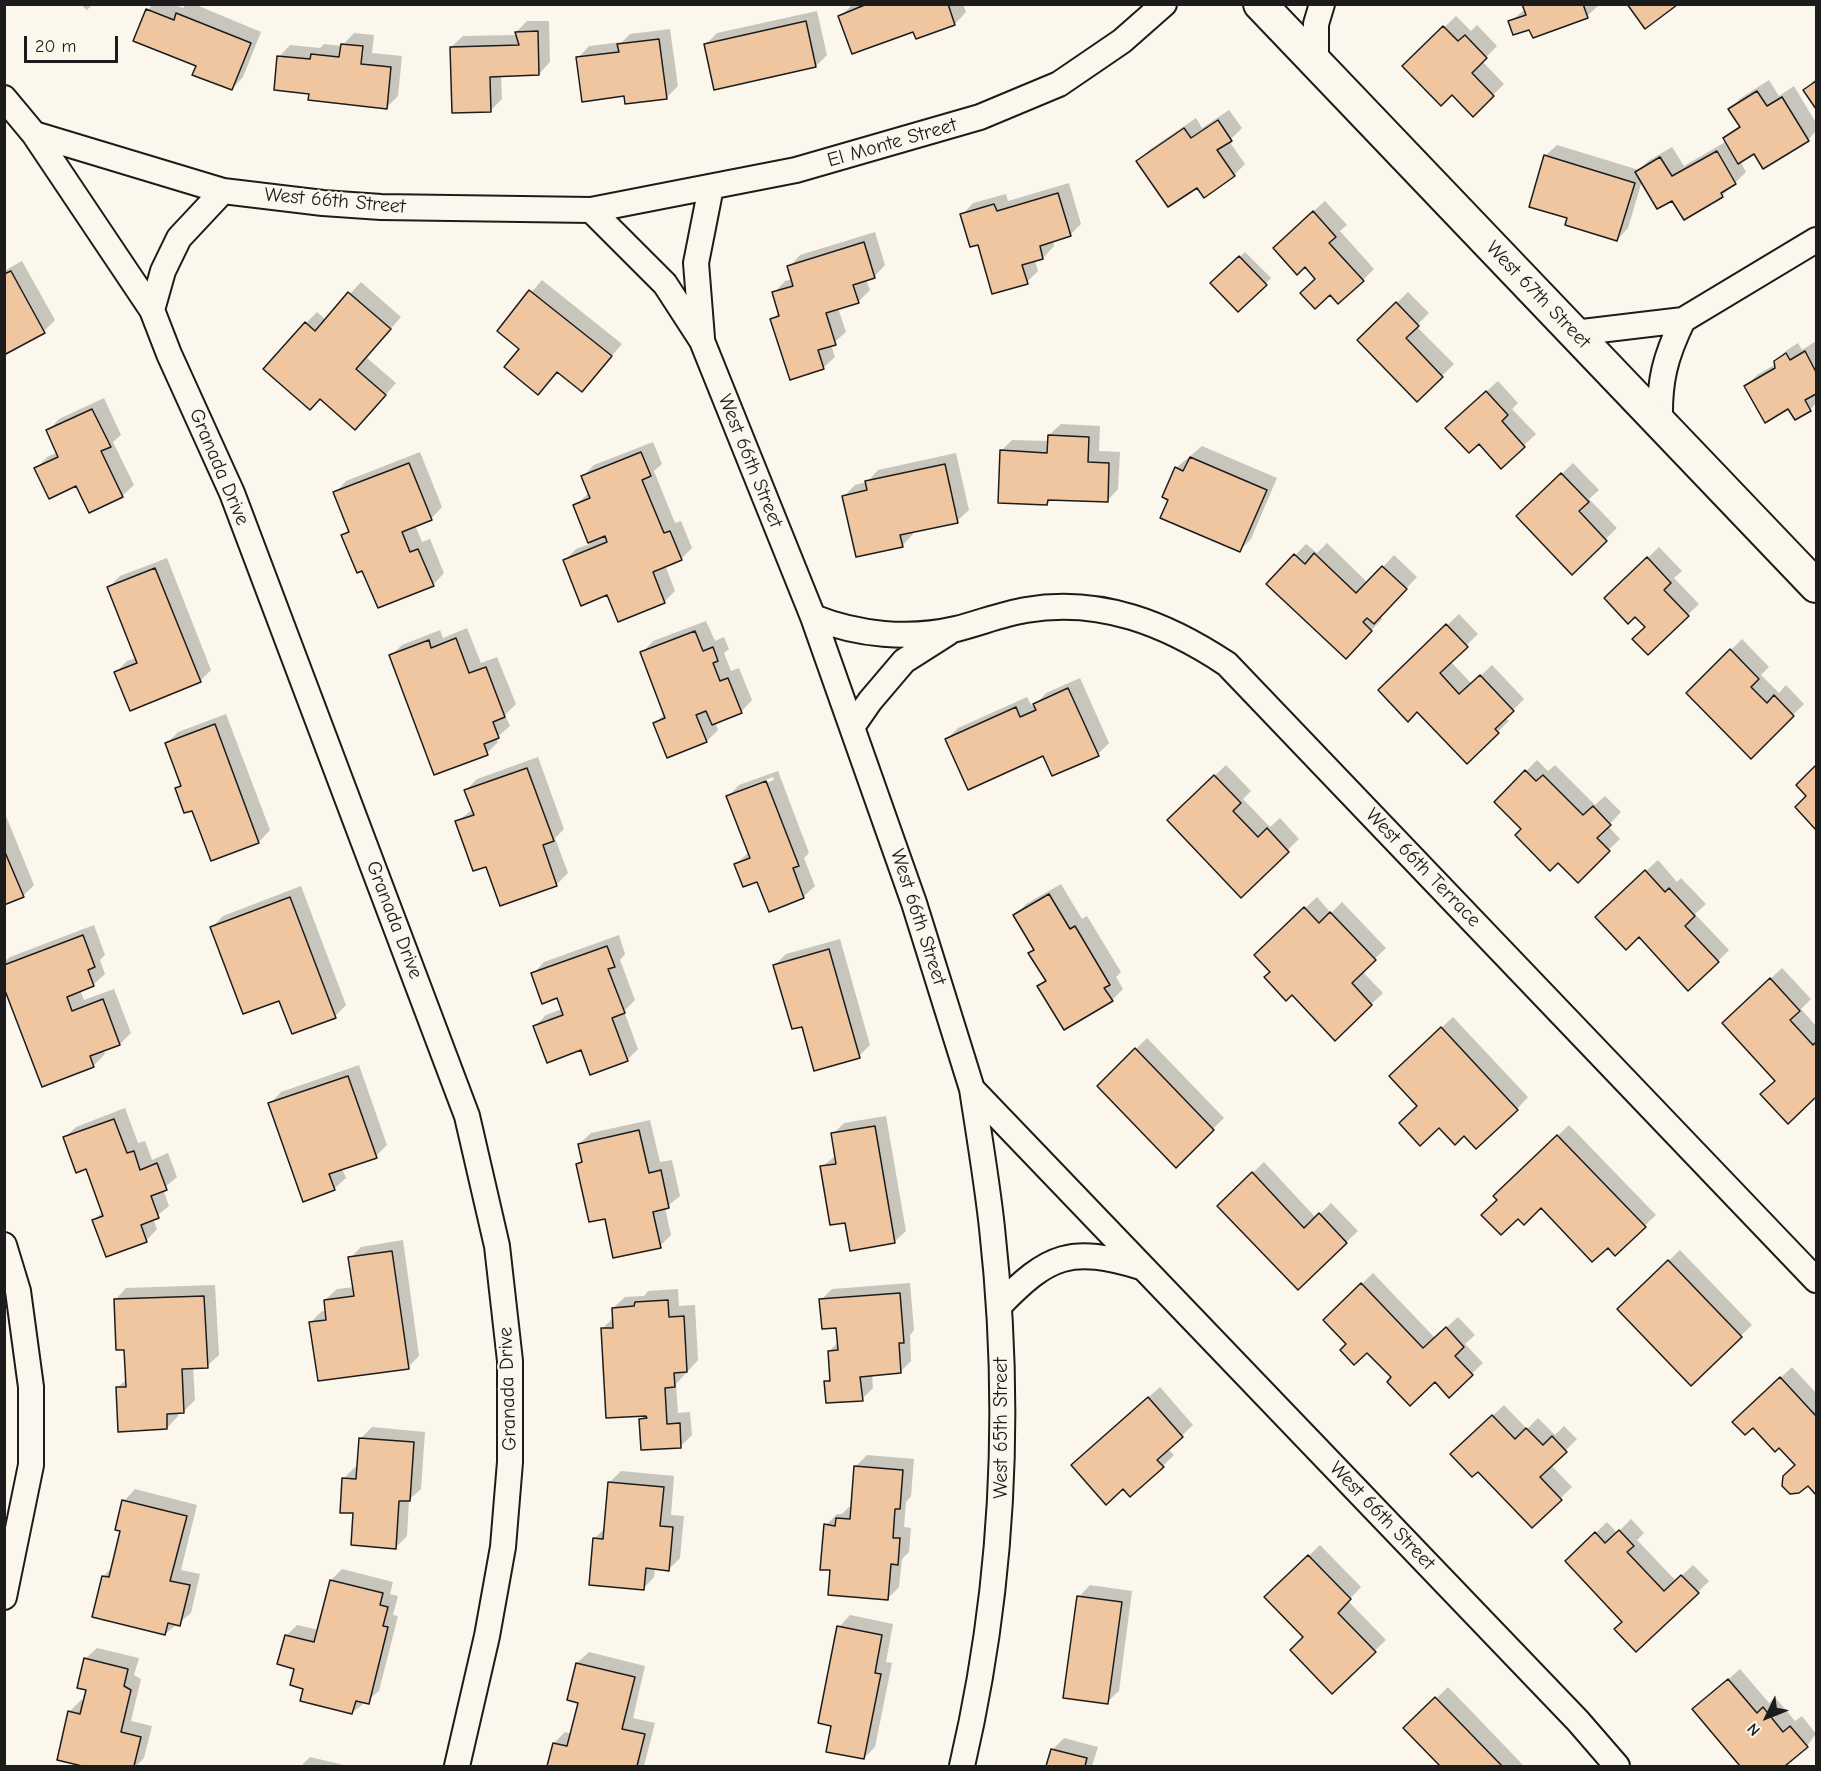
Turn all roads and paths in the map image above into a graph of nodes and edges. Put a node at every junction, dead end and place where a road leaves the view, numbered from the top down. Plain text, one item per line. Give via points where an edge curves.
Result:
1 (1164, 4) edge
2 (1260, 4) edge
3 (1322, 4) edge
4 (1316, 63) junction
5 (4, 98) edge
6 (34, 134) junction
7 (711, 187) junction
8 (223, 191) junction
9 (591, 210) junction
10 (1816, 240) edge
11 (152, 310) junction
12 (1683, 320) junction
13 (1574, 333) junction
14 (702, 340) junction
15 (1660, 422) junction
16 (1816, 586) edge
17 (813, 617) junction
18 (955, 629) junction
19 (852, 727) junction
20 (972, 1089) junction
21 (4, 1245) edge
22 (1144, 1268) junction
23 (1816, 1280) edge
24 (999, 1306) junction
25 (4, 1597) edge
26 (457, 1767) edge
27 (962, 1767) edge
28 (1617, 1767) edge

1 - 7 street, El Monte Street via 1122,41 1059,84 980,117 796,170
2 - 4 street, West 67th Street
3 - 4 street via 1316,24
4 - 13 street, West 67th Street
5 - 6 street
6 - 8 street, West 66th Street
6 - 11 street, Granada Drive
7 - 9 street, El Monte Street
7 - 14 street via 696,263
8 - 9 street, West 66th Street via 369,206
8 - 11 street via 179,238 163,271
9 - 14 street, West 66th Street via 665,284
10 - 12 street
11 - 26 street, Granada Drive via 232,493 393,917 467,1116 488,1200 510,1361 510,1462 503,1547
12 - 13 street
12 - 15 street via 1668,351 1659,388
13 - 15 street, West 67th Street
14 - 17 street, West 66th Street
15 - 16 street, West 67th Street
17 - 18 street, West 66th Terrace via 843,629 899,636
17 - 19 street, West 66th Street
18 - 19 street, West 66th Terrace via 904,661
18 - 23 street, West 66th Terrace via 1029,609 1086,607 1136,616 1191,639 1227,664
19 - 20 street, West 66th Street via 914,903
20 - 22 street, West 66th Street
20 - 24 street, West 65th Street
21 - 25 street via 18,1291 31,1387 31,1466
22 - 24 street, West 66th Street via 1103,1256 1058,1259 1025,1278
22 - 28 street, West 66th Street via 1578,1721
24 - 27 street, West 65th Street via 1001,1516 986,1644

